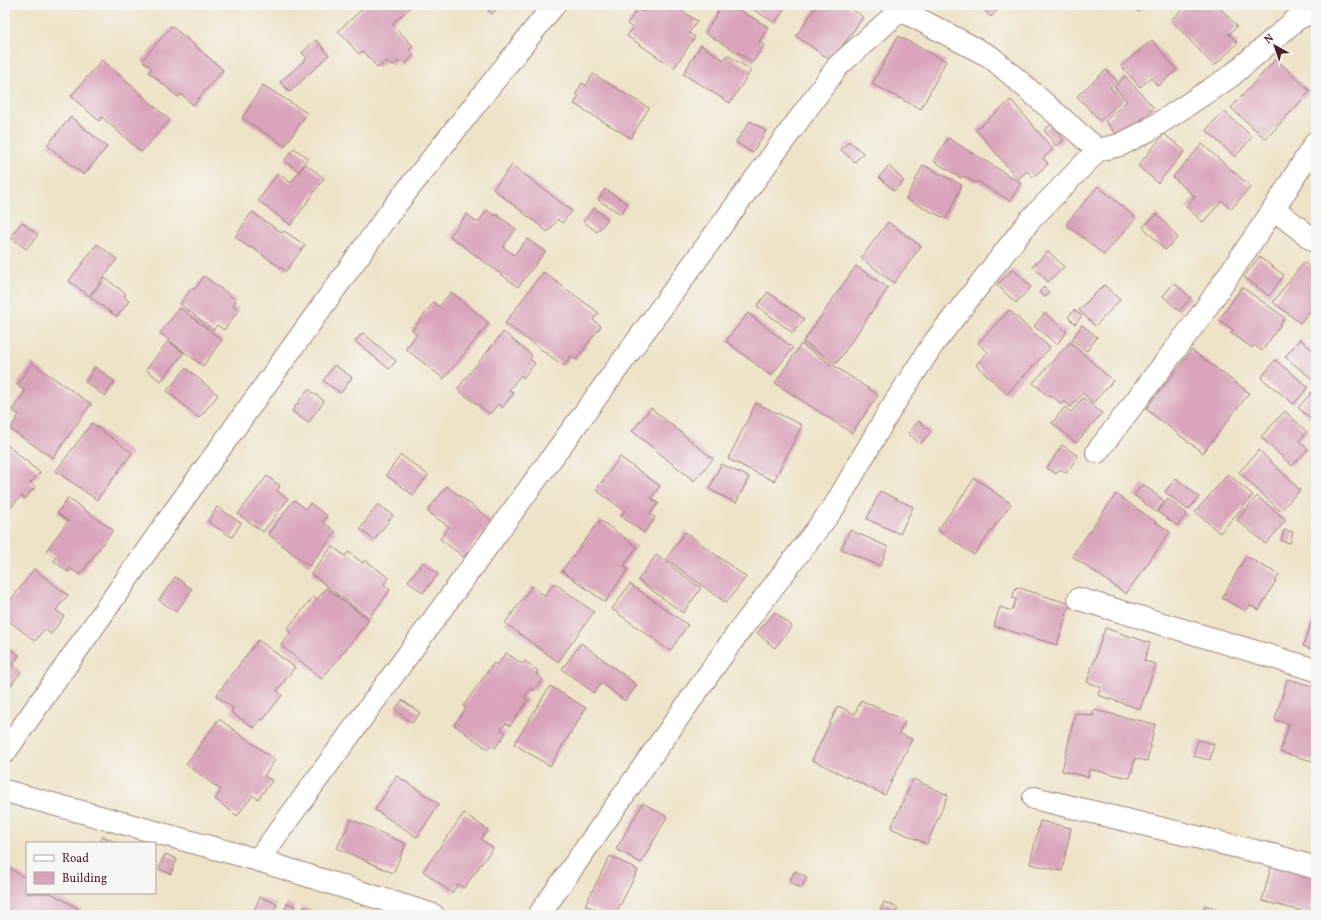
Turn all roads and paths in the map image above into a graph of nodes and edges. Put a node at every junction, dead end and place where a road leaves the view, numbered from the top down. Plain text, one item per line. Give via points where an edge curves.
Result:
1 (554, 5) edge
2 (903, 7) edge
3 (1301, 11) edge
4 (1316, 142) edge
5 (1098, 150) junction
6 (1274, 209) junction
7 (1316, 242) edge
8 (1097, 452) dead end
9 (1079, 599) dead end
10 (1316, 670) edge
11 (5, 752) edge
12 (5, 791) edge
13 (1034, 798) dead end
14 (258, 860) junction
15 (1316, 868) edge
16 (433, 915) edge
17 (539, 915) edge

1 - 11 street via 390,212
2 - 5 street via 990,57
2 - 14 street via 838,66
3 - 5 street via 1231,76 1149,130 1120,145
4 - 6 street
5 - 17 street via 1030,220 933,344 890,410 834,507 737,634
6 - 7 street
6 - 8 street via 1202,314
9 - 10 street
12 - 14 street
13 - 15 street via 1276,856
14 - 16 street

